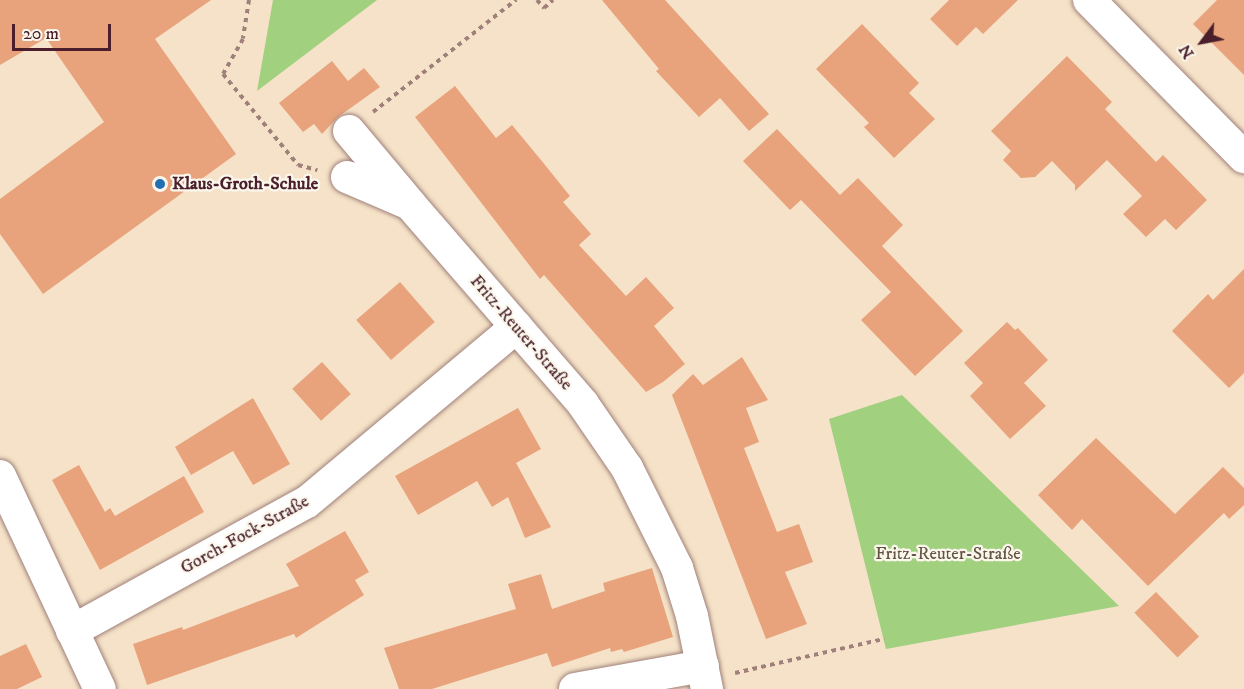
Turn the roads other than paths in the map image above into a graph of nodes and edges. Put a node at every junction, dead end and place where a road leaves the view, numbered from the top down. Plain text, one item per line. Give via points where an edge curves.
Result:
1 (1089, 0) edge
2 (349, 131) road end
3 (1244, 157) edge
4 (347, 177) road end
5 (410, 204) junction
6 (516, 327) junction
7 (0, 476) edge
8 (72, 631) junction
9 (705, 678) edge
10 (100, 689) edge
11 (575, 689) edge

1 - 3 street
2 - 5 street, Fritz-Reuter-Straße
4 - 5 street, Fritz-Reuter-Straße
5 - 6 street, Fritz-Reuter-Straße
6 - 8 street, Gorch-Fock-Straße via 307,502
6 - 9 street, Fritz-Reuter-Straße via 583,404 650,509 677,568
7 - 8 street
8 - 10 street
9 - 11 street

